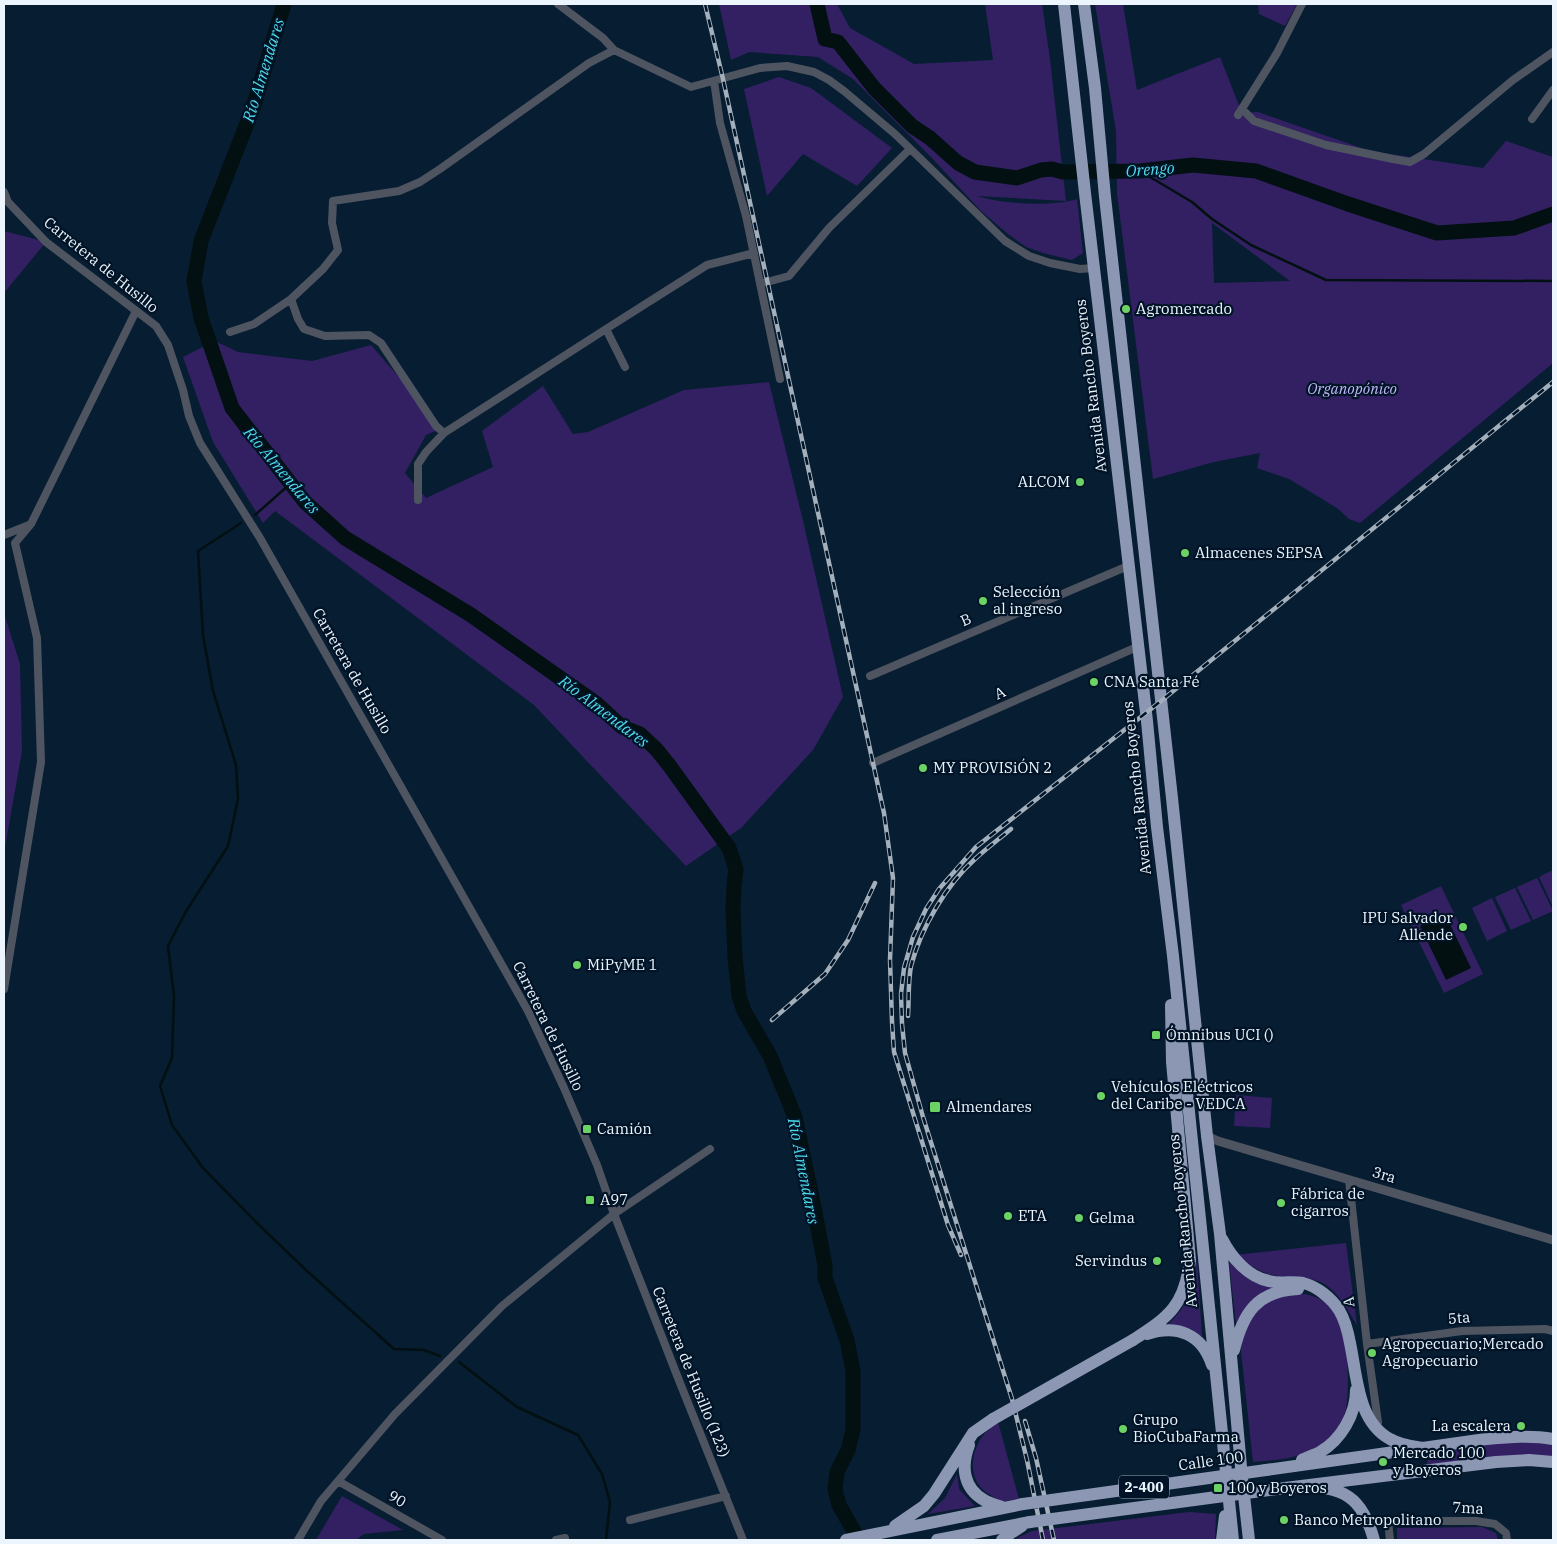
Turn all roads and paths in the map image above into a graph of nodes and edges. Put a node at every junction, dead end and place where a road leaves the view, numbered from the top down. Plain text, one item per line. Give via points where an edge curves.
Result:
1 (558, 4) edge
2 (1064, 4) edge
3 (1084, 4) edge
4 (1302, 4) edge
5 (614, 50) junction
6 (1553, 52) edge
7 (714, 81) junction
8 (1553, 90) edge
9 (1532, 119) dead end
10 (910, 149) junction
11 (4, 192) edge
12 (754, 253) junction
13 (1094, 268) junction
14 (760, 284) junction
15 (291, 299) junction
16 (136, 311) junction
17 (606, 329) junction
18 (230, 332) dead end
19 (625, 367) dead end
20 (780, 379) dead end
21 (444, 434) junction
22 (418, 500) dead end
23 (31, 524) junction
24 (4, 535) edge
25 (1128, 566) junction
26 (1138, 647) junction
27 (870, 676) dead end
28 (873, 763) dead end
29 (1173, 956) junction
30 (4, 989) edge
31 (1208, 1136) junction
32 (710, 1149) dead end
33 (1349, 1180) junction
34 (614, 1214) junction
35 (1220, 1234) junction
36 (1553, 1240) edge
37 (1325, 1295) junction
38 (1553, 1331) edge
39 (1133, 1340) junction
40 (1367, 1344) junction
41 (1356, 1372) junction
42 (1233, 1375) junction
43 (1219, 1397) junction
44 (993, 1419) junction
45 (1378, 1422) dead end
46 (1553, 1439) edge
47 (1423, 1448) junction
48 (1553, 1462) edge
49 (1266, 1470) junction
50 (338, 1481) junction
51 (1270, 1490) junction
52 (726, 1496) junction
53 (1228, 1499) junction
54 (1002, 1507) junction
55 (630, 1520) dead end
56 (1030, 1522) junction
57 (885, 1531) junction
58 (564, 1538) dead end
59 (298, 1540) edge
60 (442, 1540) edge
61 (556, 1540) edge
62 (744, 1540) edge
63 (848, 1540) edge
64 (937, 1540) edge
65 (1002, 1540) edge
66 (1222, 1540) edge
67 (1233, 1540) edge
68 (1249, 1540) edge
69 (1374, 1540) edge
70 (1390, 1540) edge
71 (1507, 1540) edge

1 - 5 street
2 - 13 highway, Avenida Rancho Boyeros
3 - 31 highway
4 - 6 street via 1277,54 1240,112 1254,121 1326,145 1393,159 1410,162 1424,154 1512,80
5 - 7 street via 691,86
5 - 15 street via 589,63 420,182 399,190 333,201 332,223 338,250
7 - 10 street via 760,68 787,66 814,72 844,91
7 - 12 street via 720,123
8 - 9 street
10 - 13 street via 1005,241 1029,256 1080,269
10 - 14 street via 829,228 789,276
11 - 16 street, Carretera de Husillo via 8,202 46,242
12 - 14 street
12 - 17 street via 708,265
13 - 25 highway, Avenida Rancho Boyeros
14 - 20 street
15 - 18 street via 254,324
15 - 21 street via 304,330 325,336 369,335 381,344
16 - 23 street
16 - 34 street, Carretera de Husillo via 156,326 168,345 200,443 260,538 528,1011 597,1165
17 - 19 street
17 - 21 street
21 - 22 street via 418,464
23 - 24 street
23 - 30 street via 15,543 38,638 40,762
25 - 26 highway, Avenida Rancho Boyeros
25 - 27 street, B
26 - 28 street, A
26 - 29 highway, Avenida Rancho Boyeros
29 - 39 highway via 1170,1002 1172,1062 1190,1260 1180,1299 1163,1319
29 - 43 highway, Avenida Rancho Boyeros
31 - 33 street, 3ra
31 - 35 highway
32 - 34 street
33 - 36 street, 3ra
33 - 40 street, A
34 - 50 street via 502,1306 395,1414
34 - 52 street, Carretera de Husillo (123)
35 - 37 highway via 1233,1256 1256,1277 1305,1284
35 - 42 highway
37 - 41 highway via 1339,1310 1348,1333
37 - 42 highway via 1289,1290 1272,1294 1256,1304 1247,1315 1236,1342
38 - 40 street, 5ta via 1462,1331
39 - 43 highway via 1161,1330 1180,1331 1193,1338 1211,1362
39 - 44 highway, bridge
40 - 45 street, A
41 - 47 highway via 1364,1407 1373,1425 1390,1440
41 - 49 highway via 1353,1412 1332,1443 1303,1459
42 - 68 highway
43 - 53 highway, Avenida Rancho Boyeros
44 - 54 highway via 970,1444 964,1471 976,1494
44 - 57 highway via 973,1433 924,1506
46 - 47 highway, Calle 100 / 2-400 via 1486,1439
47 - 49 highway, Calle 100 / 2-400
48 - 51 highway, 2-400 via 1496,1462
49 - 54 highway, Calle 100 / 2-400, bridge
50 - 59 street
50 - 60 street, 90
51 - 56 highway, 2-400, bridge
51 - 69 highway via 1319,1488 1341,1492 1364,1513
52 - 55 street
52 - 62 street, Carretera de Husillo (123)
53 - 66 highway
53 - 67 highway, Avenida Rancho Boyeros
54 - 57 highway, Calle 100 / 2-400
56 - 64 highway, 2-400
56 - 65 highway
57 - 63 highway, Calle 100 / 2-400
58 - 61 street
70 - 71 street, 7ma via 1388,1521 1495,1524 1506,1533

